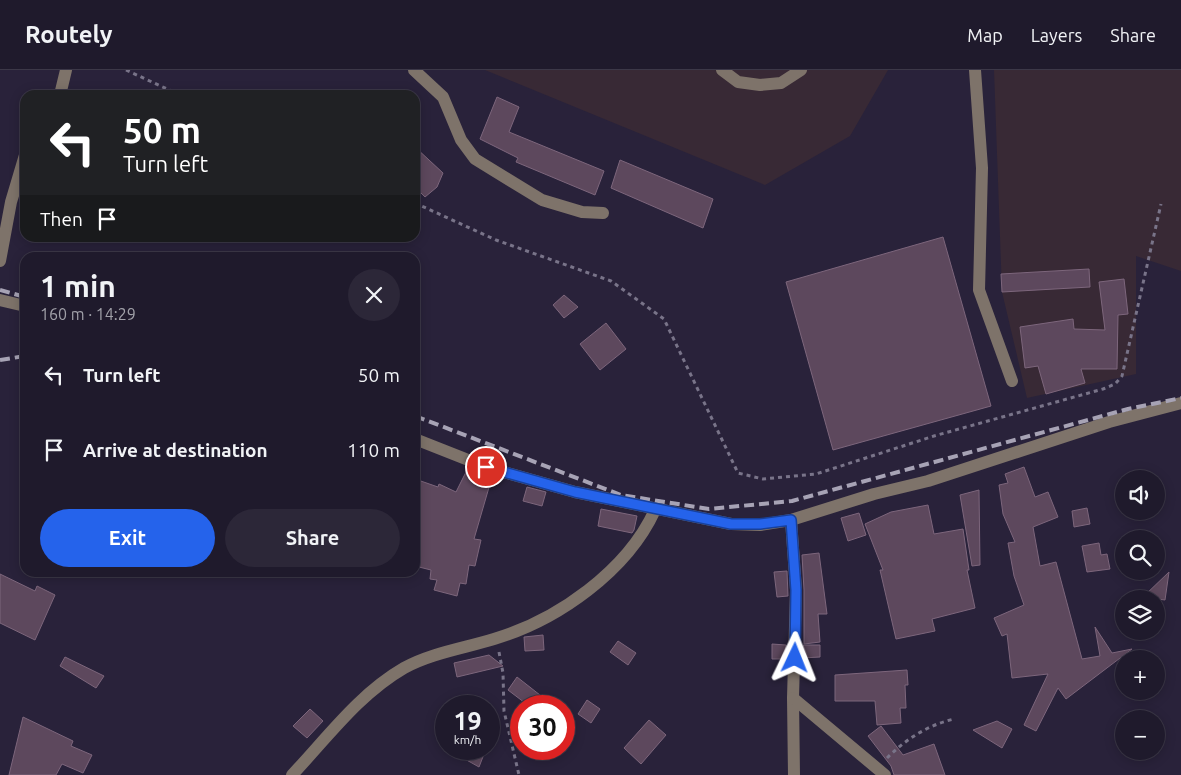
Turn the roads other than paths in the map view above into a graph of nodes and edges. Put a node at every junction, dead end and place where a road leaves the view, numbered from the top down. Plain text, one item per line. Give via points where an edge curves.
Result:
1 (66, 70) edge
2 (414, 70) edge
3 (722, 70) edge
4 (801, 70) edge
5 (975, 70) edge
6 (61, 90) edge
7 (20, 172) edge
8 (603, 213) dead end
9 (0, 261) edge
10 (0, 300) edge
11 (20, 305) edge
12 (1012, 382) dead end
13 (1181, 403) edge
14 (420, 440) edge
15 (655, 510) junction
16 (791, 520) junction
17 (792, 698) junction
18 (881, 771) edge
19 (292, 775) edge
20 (794, 775) edge

1 - 6 street
2 - 8 street via 443,97 461,140 475,159 542,200 582,212
3 - 4 street via 738,82 760,86 781,83
5 - 12 street via 982,168 978,290
7 - 9 street
10 - 11 street
13 - 16 street
14 - 15 street via 486,467
15 - 16 street via 731,524
15 - 19 street via 634,546 620,562 566,607 540,622 496,639 406,667 370,692
16 - 17 street via 796,590
17 - 18 street
17 - 20 street

